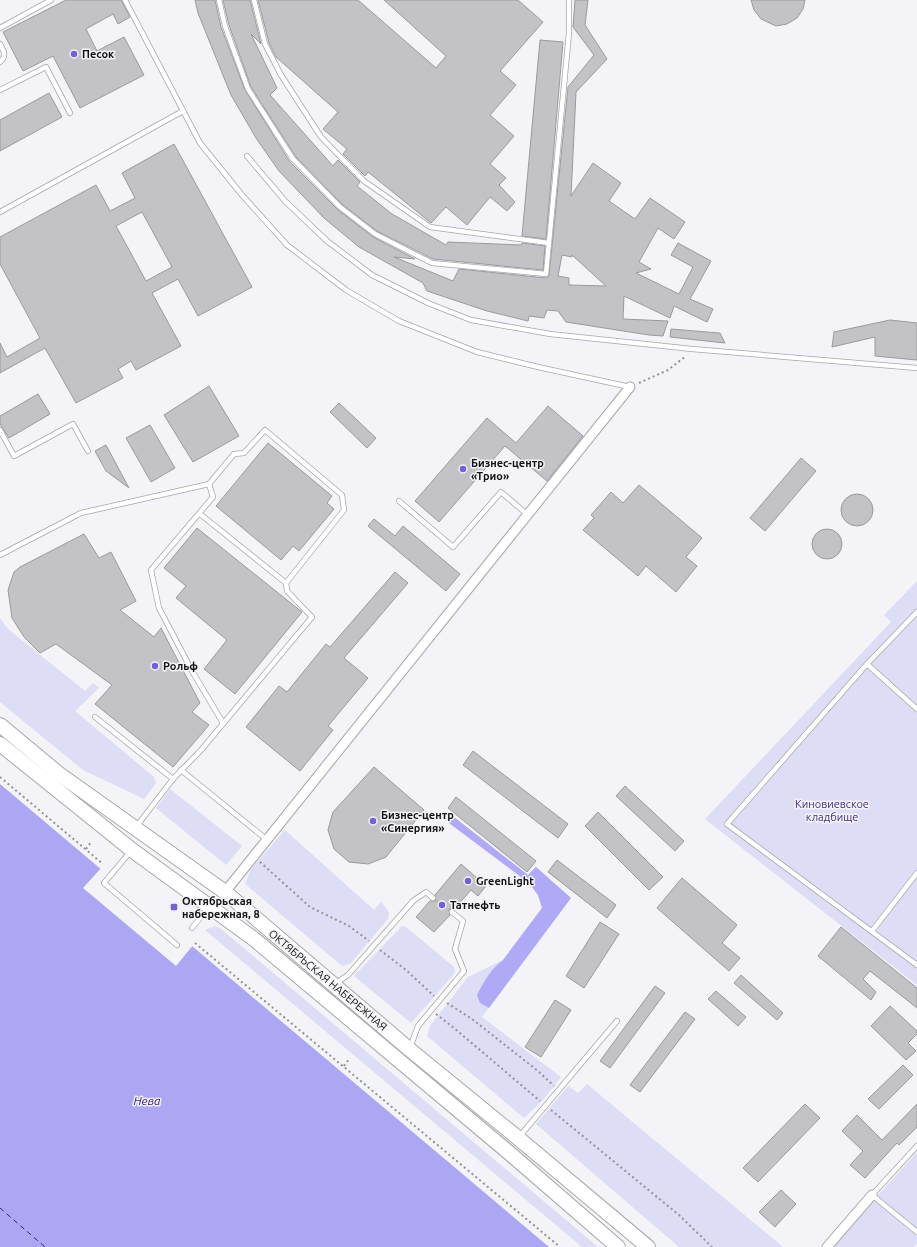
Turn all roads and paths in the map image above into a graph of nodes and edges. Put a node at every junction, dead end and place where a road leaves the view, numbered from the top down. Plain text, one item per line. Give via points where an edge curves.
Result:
1 (51, 0) edge
2 (126, 0) edge
3 (219, 0) edge
4 (254, 0) edge
5 (569, 0) edge
6 (0, 28) edge
7 (0, 44) edge
8 (0, 62) edge
9 (0, 90) edge
10 (183, 111) junction
11 (70, 112) dead end
12 (247, 156) dead end
13 (0, 212) edge
14 (549, 243) junction
15 (692, 349) junction
16 (917, 368) edge
17 (630, 387) junction
18 (0, 430) edge
19 (88, 451) dead end
20 (209, 484) junction
21 (399, 501) dead end
22 (200, 514) junction
23 (528, 516) junction
24 (0, 555) edge
25 (286, 583) junction
26 (917, 612) edge
27 (867, 664) junction
28 (917, 709) edge
29 (95, 716) dead end
30 (223, 723) junction
31 (0, 725) edge
32 (0, 744) edge
33 (181, 770) junction
34 (0, 777) edge
35 (173, 779) junction
36 (135, 829) junction
37 (266, 839) junction
38 (91, 842) dead end
39 (86, 850) junction
40 (132, 850) junction
41 (253, 856) junction
42 (102, 864) dead end
43 (917, 873) edge
44 (225, 892) junction
45 (433, 898) dead end
46 (209, 907) junction
47 (452, 912) dead end
48 (192, 928) dead end
49 (872, 932) junction
50 (195, 943) dead end
51 (177, 945) dead end
52 (374, 945) junction
53 (917, 965) edge
54 (333, 985) junction
55 (438, 1000) junction
56 (430, 1010) junction
57 (617, 1021) dead end
58 (409, 1049) junction
59 (349, 1059) dead end
60 (343, 1066) junction
61 (559, 1091) junction
62 (546, 1106) junction
63 (518, 1138) junction
64 (917, 1146) edge
65 (872, 1195) junction
66 (917, 1232) edge
67 (560, 1247) edge
68 (618, 1247) edge
69 (648, 1247) edge
70 (712, 1247) edge
71 (827, 1247) edge

1 - 6 lane
2 - 10 lane
3 - 14 lane via 225,26 248,89 293,160 340,207 375,234 432,263 546,274
4 - 14 lane via 265,44 282,75 321,137 364,181 430,227
5 - 14 lane via 569,33
7 - 8 lane via 4,53 4,58
9 - 11 lane via 46,67
10 - 13 lane
10 - 17 lane via 200,143 287,245 346,290 399,321 477,352
12 - 15 lane via 285,201 326,241 372,275 428,303 471,320 550,334
15 - 16 lane
15 - 17 path via 686,357 668,370
17 - 23 street
18 - 19 lane via 14,456 72,424
20 - 22 lane via 213,497
20 - 24 lane via 81,512
20 - 25 lane via 234,454 244,453 265,430 342,495 344,510
21 - 23 lane via 453,547 502,492
22 - 25 lane
22 - 30 lane via 150,570 159,608
23 - 37 street
25 - 30 lane via 287,591 312,617
26 - 27 lane
27 - 28 lane
27 - 49 lane via 727,824
29 - 35 lane
30 - 33 lane
31 - 36 main road, ОКТЯБРЬСКАЯ НАБЕРЕЖНАЯ via 59,774
32 - 40 main road, ОКТЯБРЬСКАЯ НАБЕРЕЖНАЯ
33 - 35 lane
33 - 37 lane
34 - 39 path
35 - 36 lane
36 - 44 main road, ОКТЯБРЬСКАЯ НАБЕРЕЖНАЯ
37 - 41 street
38 - 39 path
39 - 42 path
40 - 46 main road, ОКТЯБРЬСКАЯ НАБЕРЕЖНАЯ
40 - 51 lane via 104,883
41 - 44 street
41 - 52 path via 310,907 349,926
43 - 49 lane
44 - 54 main road, ОКТЯБРЬСКАЯ НАБЕРЕЖНАЯ
45 - 52 lane via 426,892 413,901
46 - 48 lane
46 - 68 main road, ОКТЯБРЬСКАЯ НАБЕРЕЖНАЯ via 254,938
47 - 55 lane via 463,922 455,949 464,971
49 - 53 lane
50 - 60 path
52 - 54 lane via 348,974
52 - 55 path
54 - 58 main road, ОКТЯБРЬСКАЯ НАБЕРЕЖНАЯ
55 - 56 lane
55 - 61 path via 452,1005 472,1019 538,1071
56 - 58 lane via 418,1026
56 - 62 path
57 - 61 lane
58 - 63 main road, ОКТЯБРЬСКАЯ НАБЕРЕЖНАЯ
59 - 60 path
60 - 67 path
61 - 62 lane
62 - 63 lane
62 - 70 path via 679,1215
63 - 69 main road, ОКТЯБРЬСКАЯ НАБЕРЕЖНАЯ
64 - 65 lane
65 - 66 lane
65 - 71 street

